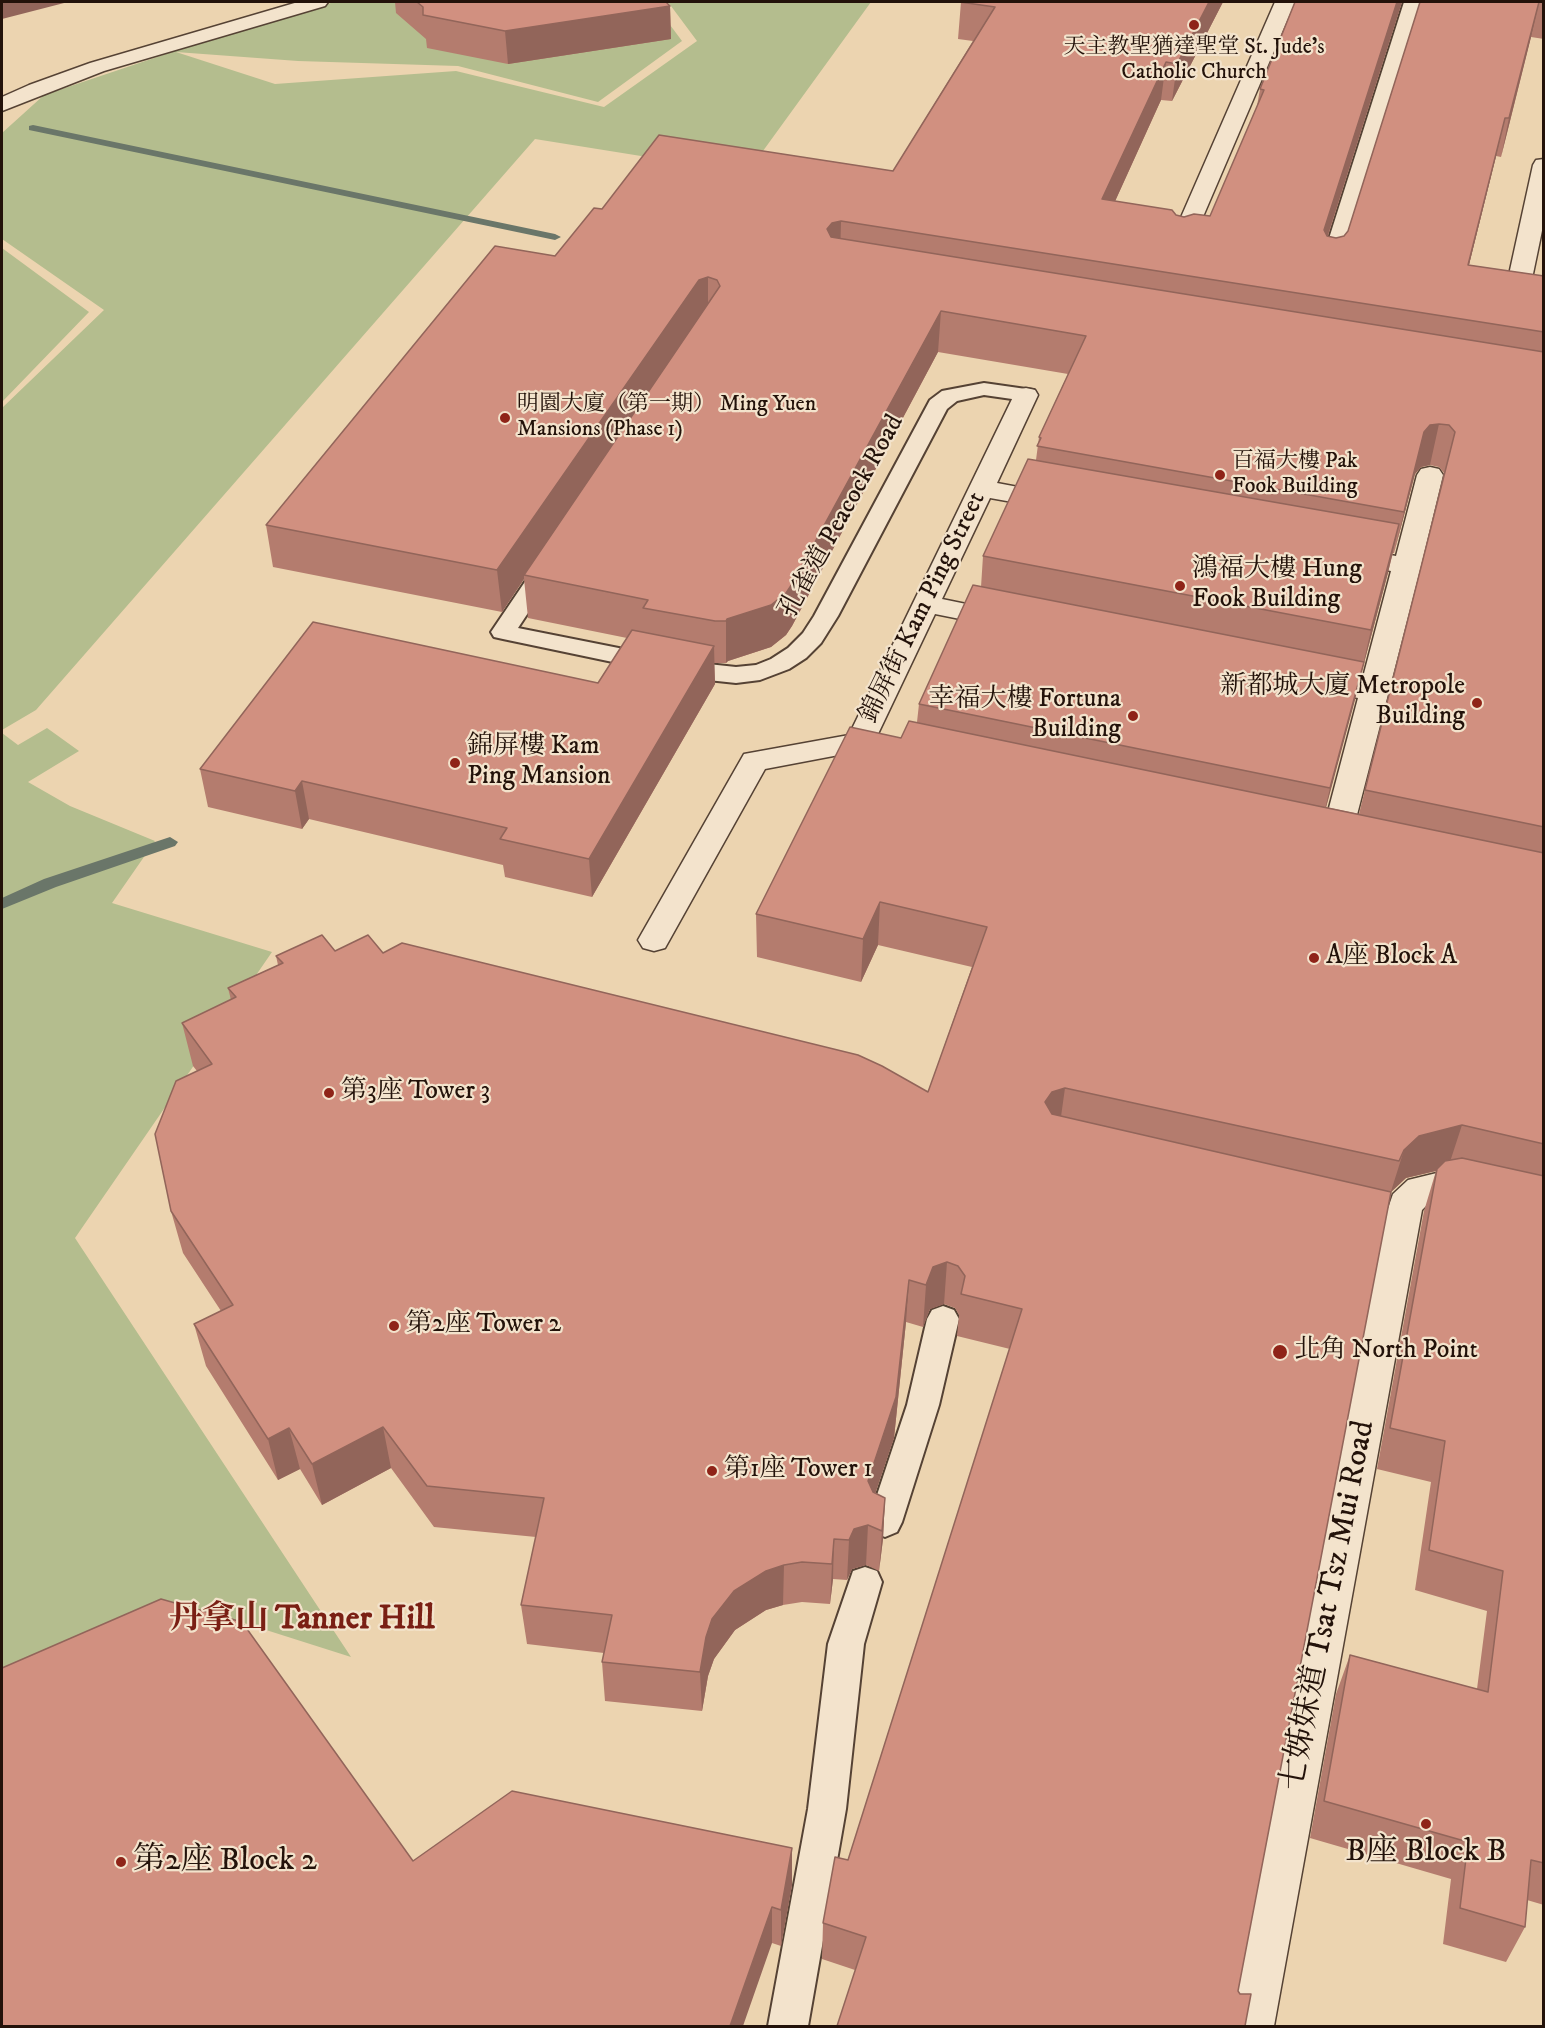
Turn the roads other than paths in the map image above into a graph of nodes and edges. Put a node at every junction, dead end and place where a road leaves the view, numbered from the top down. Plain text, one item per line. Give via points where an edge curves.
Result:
1 (318, 2) edge
2 (1285, 2) edge
3 (1413, 2) edge
4 (2, 105) edge
5 (1544, 165) edge
6 (1179, 247) edge
7 (1329, 270) edge
8 (1517, 293) edge
9 (1026, 395) joint
10 (1430, 476) edge
11 (981, 488) junction
12 (1077, 506) edge
13 (1318, 550) edge
14 (556, 553) edge
15 (1407, 566) junction
16 (926, 604) junction
17 (1027, 624) edge
18 (1284, 675) edge
19 (1374, 692) junction
20 (860, 742) junction
21 (908, 753) edge
22 (1335, 842) edge
23 (654, 940) dead end
24 (1544, 1206) edge
25 (944, 1319) edge
26 (885, 1522) edge
27 (865, 1582) edge
28 (788, 2026) edge
29 (1251, 2026) edge

1 - 4 street via 97,67
2 - 6 street
3 - 7 lane
5 - 8 street
9 - 11 street, 錦屏街 Kam Ping Street
9 - 14 lane, 孔雀道 Peacock Road via 984,389 950,396 938,405 812,638 797,653 760,672 736,675 689,670 503,632
10 - 15 street
11 - 12 street
11 - 16 street, 錦屏街 Kam Ping Street
13 - 15 street
15 - 19 street
16 - 17 street
16 - 20 street, 錦屏街 Kam Ping Street
18 - 19 street
19 - 22 street
20 - 21 street, 錦屏街 Kam Ping Street
20 - 23 street via 754,761
24 - 29 street, 七姊妹道 Tsat Tsz Mui Road via 1449,1184 1420,1190 1406,1204
25 - 26 lane via 923,1406
27 - 28 lane via 846,1644 827,1809

